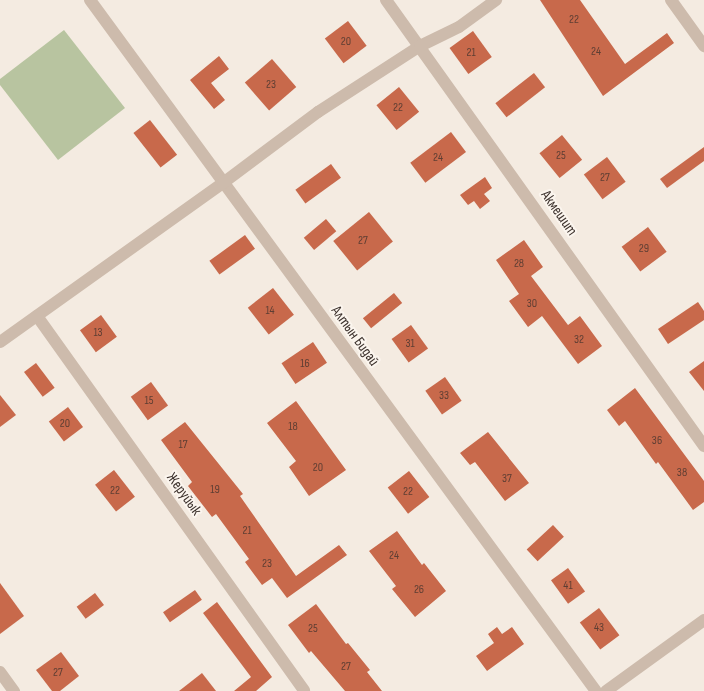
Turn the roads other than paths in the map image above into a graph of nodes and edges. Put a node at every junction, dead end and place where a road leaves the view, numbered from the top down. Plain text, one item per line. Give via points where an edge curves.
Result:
1 (90, 0) edge
2 (386, 0) edge
3 (496, 0) edge
4 (671, 0) edge
5 (420, 46) junction
6 (704, 46) edge
7 (223, 183) junction
8 (36, 316) junction
9 (0, 342) edge
10 (704, 446) edge
11 (704, 620) edge
12 (0, 672) edge
13 (14, 691) edge
14 (304, 691) edge
15 (596, 691) edge
16 (606, 691) edge

1 - 7 street, Алтын Бидай
2 - 5 street, Акмешит
3 - 5 street via 459,27
4 - 6 street
5 - 7 street via 318,112
5 - 10 street, Акмешит
7 - 8 street
7 - 15 street, Алтын Бидай
8 - 9 street
8 - 14 street, Жеруйык
11 - 16 street
12 - 13 street

